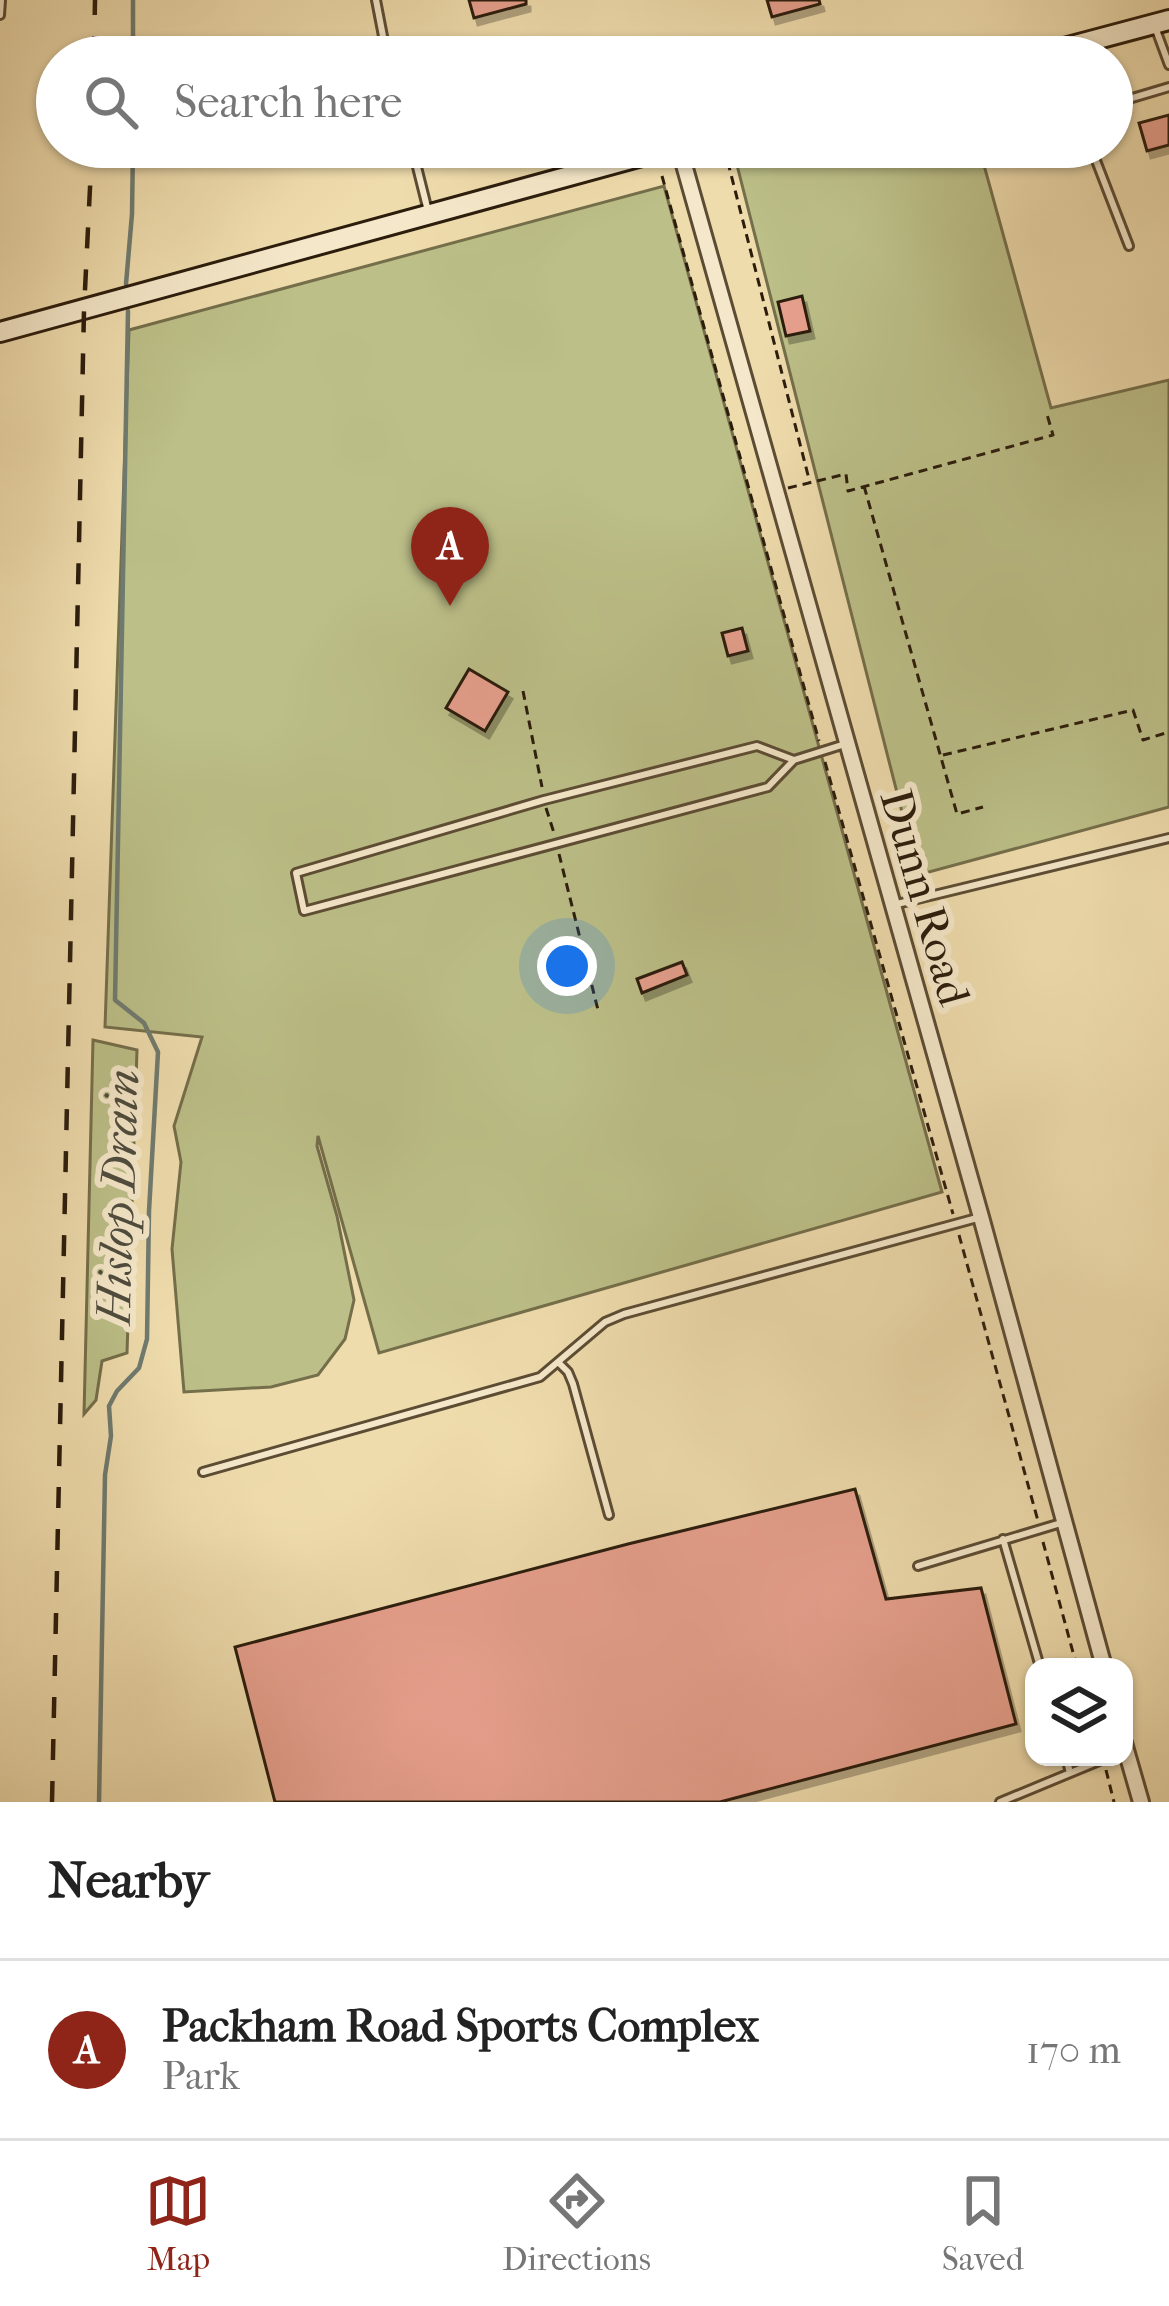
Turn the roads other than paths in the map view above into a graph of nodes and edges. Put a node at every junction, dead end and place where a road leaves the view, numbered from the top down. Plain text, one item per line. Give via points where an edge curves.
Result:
1 (1, 0) edge
2 (376, 0) edge
3 (0, 15) edge
4 (1161, 22) edge
5 (383, 36) edge
6 (1116, 36) edge
7 (1169, 64) edge
8 (1169, 87) edge
9 (1133, 98) edge
10 (417, 168) edge
11 (599, 168) edge
12 (683, 168) edge
13 (1099, 168) edge
14 (429, 214) junction
15 (1129, 246) dead end
16 (0, 332) edge
17 (845, 744) junction
18 (794, 760) junction
19 (1169, 838) edge
20 (891, 905) junction
21 (981, 1217) junction
22 (558, 1362) junction
23 (203, 1472) dead end
24 (609, 1515) dead end
25 (1065, 1522) junction
26 (1003, 1539) junction
27 (918, 1566) dead end
28 (1037, 1658) edge
29 (1102, 1658) edge
30 (1068, 1766) edge
31 (1087, 1766) edge
32 (1130, 1766) edge
33 (1070, 1773) junction
34 (1000, 1802) edge
35 (1141, 1802) edge

1 - 3 lane
2 - 5 lane
4 - 6 street
4 - 7 lane
8 - 9 lane
10 - 14 lane
11 - 14 street
12 - 17 street, Dunn Road
13 - 15 lane
14 - 16 street
17 - 18 lane
17 - 20 street, Dunn Road
18 - 18 lane via 757,746 296,873 304,911 768,787
19 - 20 lane
20 - 21 street, Dunn Road
21 - 22 lane via 624,1314
21 - 25 street, Dunn Road
22 - 23 lane via 540,1377
22 - 24 lane via 574,1384
25 - 26 lane
25 - 29 street, Dunn Road
26 - 27 lane
26 - 28 lane
30 - 33 lane
31 - 33 lane
32 - 35 street
33 - 34 lane

